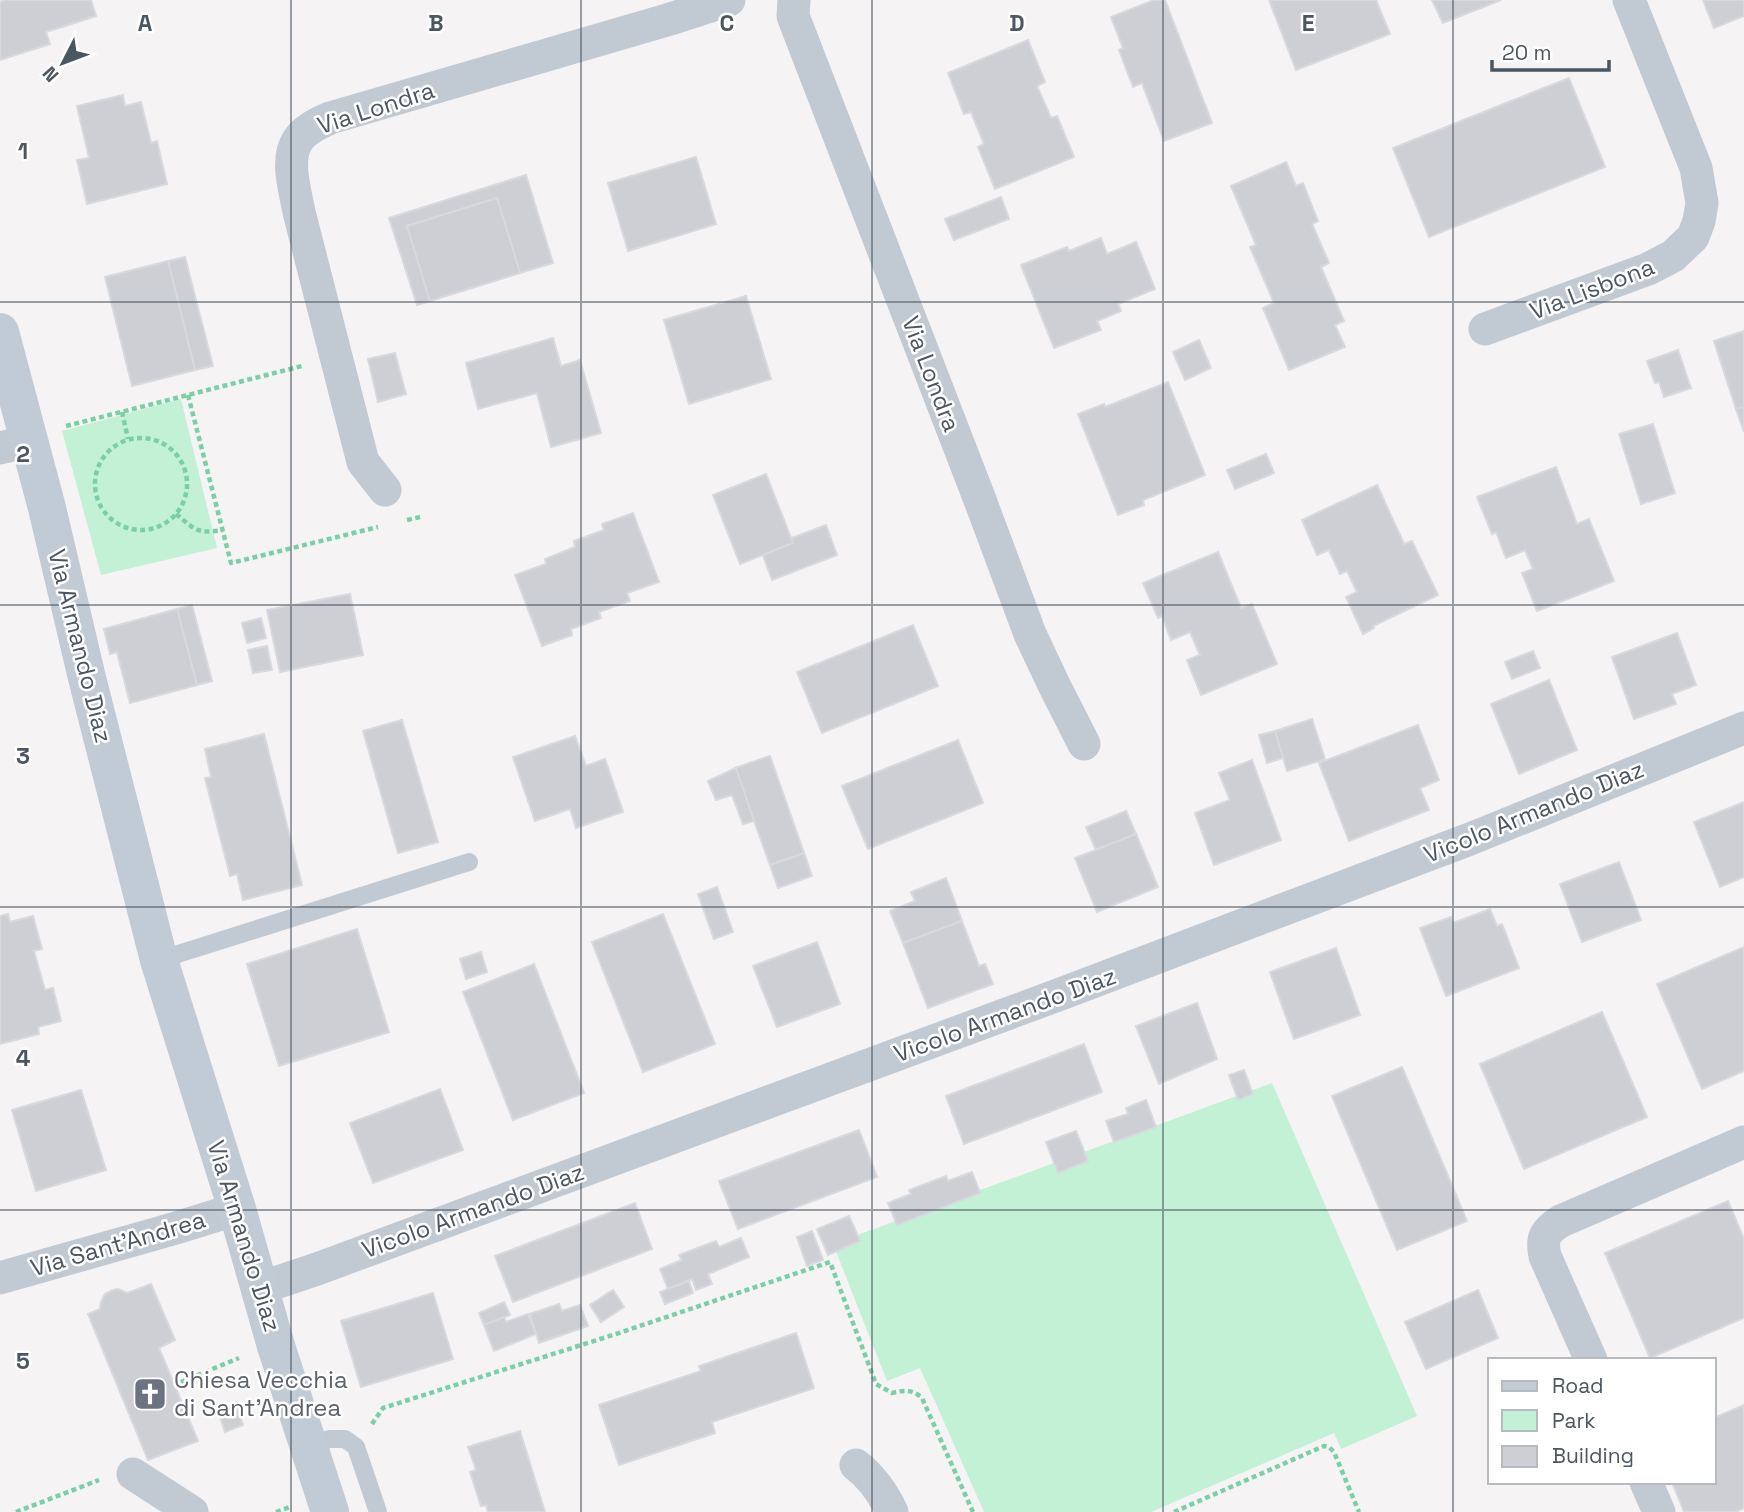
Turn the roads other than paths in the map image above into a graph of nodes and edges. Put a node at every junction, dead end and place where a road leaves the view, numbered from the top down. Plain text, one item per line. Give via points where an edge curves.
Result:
1 (729, 0) edge
2 (794, 0) edge
3 (1629, 0) edge
4 (1485, 330) dead end
5 (0, 332) edge
6 (15, 445) edge
7 (385, 490) dead end
8 (1744, 727) edge
9 (1084, 744) dead end
10 (469, 862) dead end
11 (159, 960) junction
12 (1744, 1142) edge
13 (237, 1209) junction
14 (0, 1278) edge
15 (260, 1287) junction
16 (1590, 1358) edge
17 (309, 1447) junction
18 (856, 1465) dead end
19 (132, 1474) road end
20 (1647, 1484) edge
21 (192, 1512) edge
22 (330, 1512) edge
23 (378, 1512) edge
24 (891, 1512) edge
25 (1659, 1512) edge

1 - 7 street, Via Londra via 330,118 312,126 298,140 292,157 299,212 363,462
2 - 9 street, Via Londra via 793,16 1030,634
3 - 4 street, Via Lisbona via 1696,168 1702,204 1693,237 1673,256 1648,269
5 - 6 street, Via Armando Diaz
6 - 11 street, Via Armando Diaz via 90,691
8 - 15 street, Vicolo Armando Diaz via 1470,839 1058,995
10 - 11 lane
11 - 13 street, Via Armando Diaz
12 - 16 street via 1560,1221 1546,1234 1545,1256
13 - 14 street, Via Sant'Andrea
13 - 15 street, Via Armando Diaz
15 - 17 street, Via Armando Diaz
17 - 22 street, Via Armando Diaz
17 - 23 lane via 329,1439 345,1439 356,1447
18 - 24 street via 870,1476
19 - 21 street
20 - 25 street

